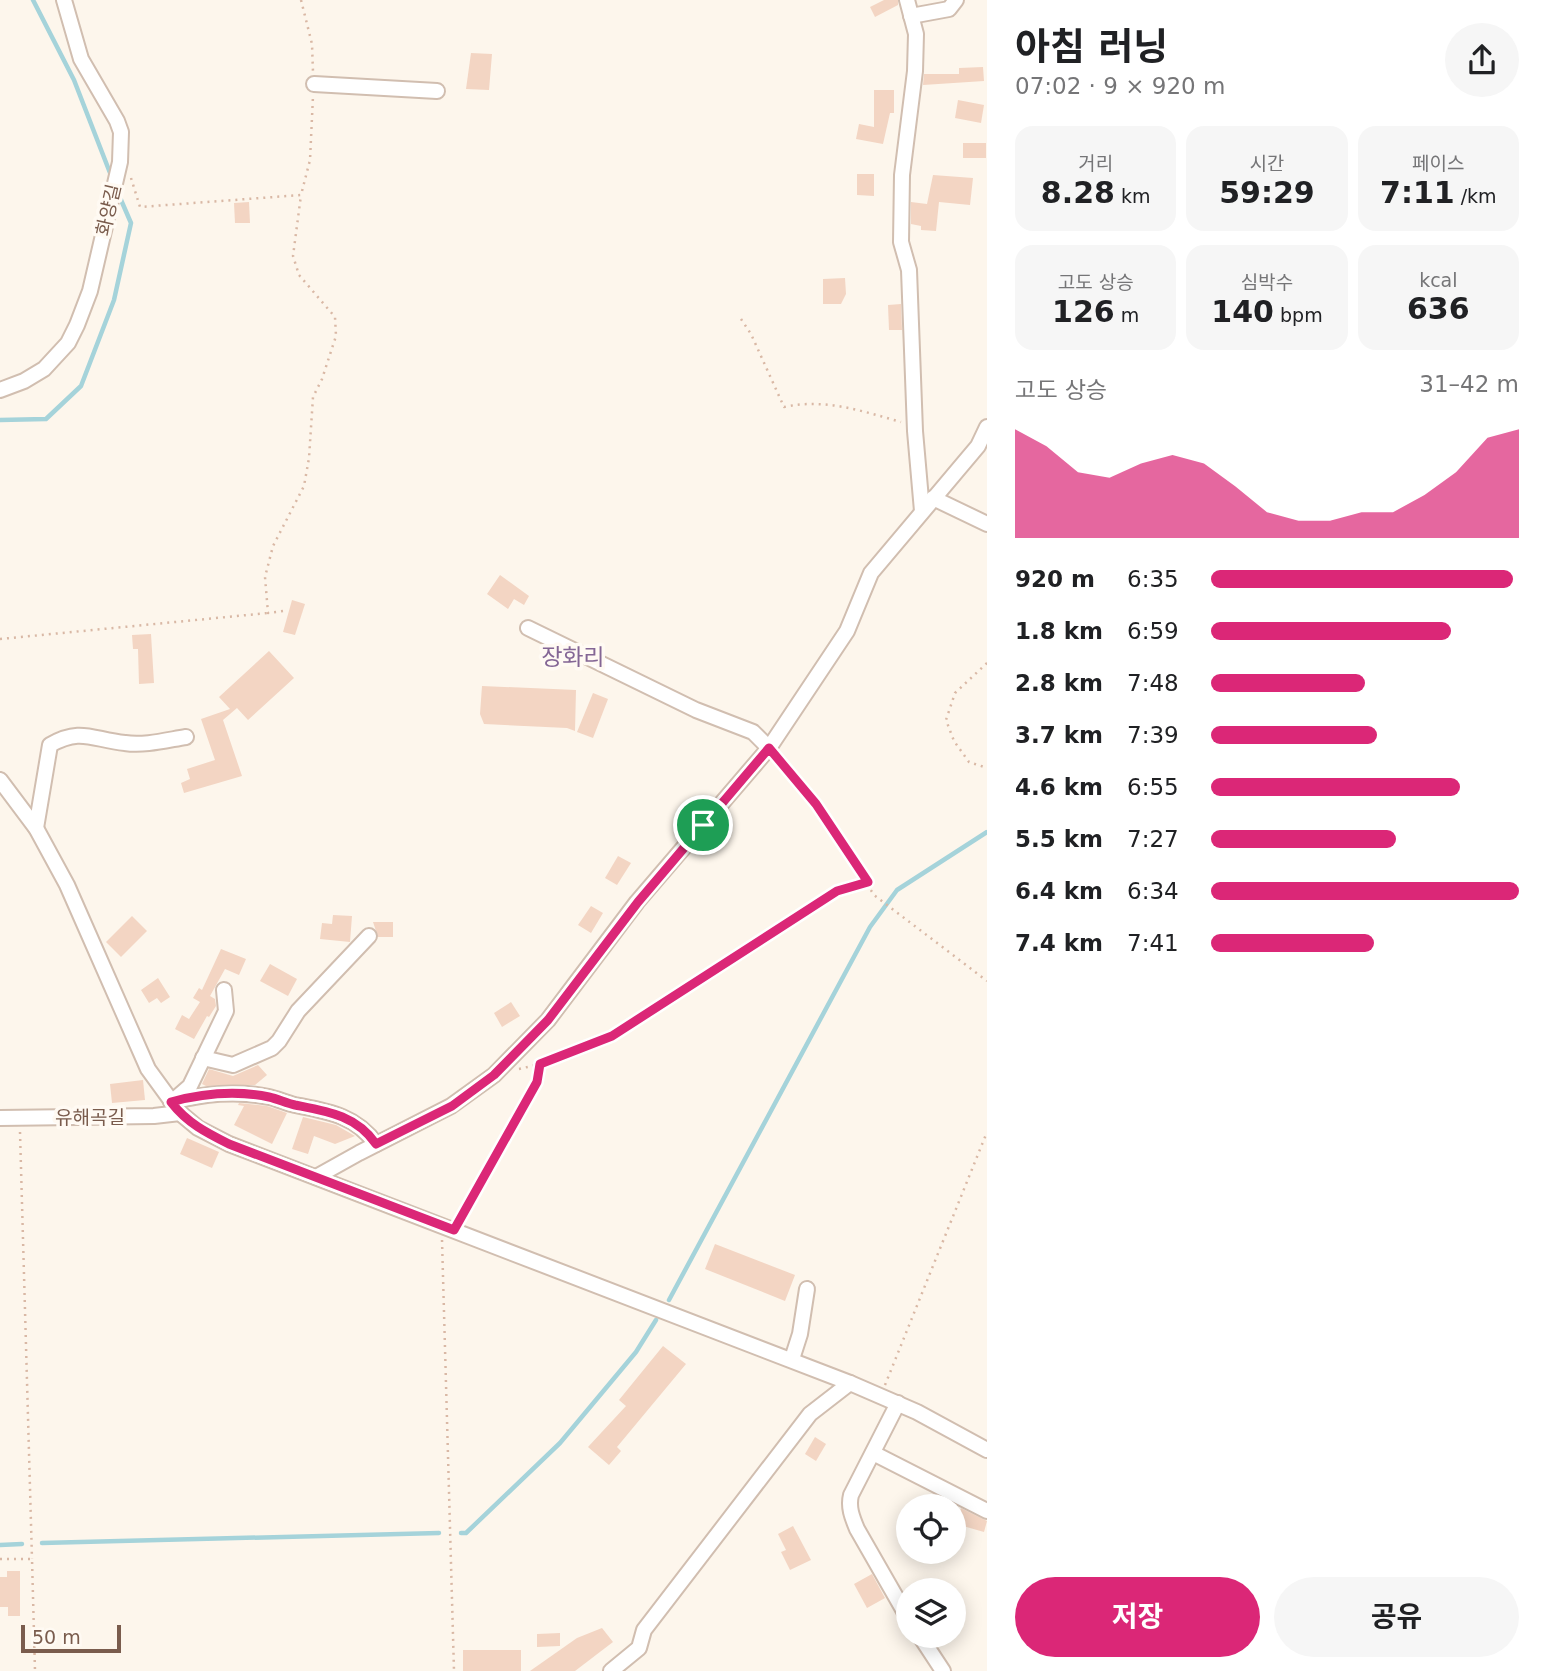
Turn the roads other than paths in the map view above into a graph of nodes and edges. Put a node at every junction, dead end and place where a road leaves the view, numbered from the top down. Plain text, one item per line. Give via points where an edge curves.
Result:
1 (64, 0) edge
2 (908, 0) edge
3 (956, 0) edge
4 (911, 16) junction
5 (314, 84) road end
6 (437, 91) dead end
7 (0, 390) edge
8 (987, 426) edge
9 (933, 498) junction
10 (922, 511) junction
11 (987, 523) edge
12 (528, 628) dead end
13 (186, 737) dead end
14 (769, 748) junction
15 (0, 780) edge
16 (36, 828) junction
17 (369, 936) dead end
18 (224, 990) dead end
19 (203, 1058) junction
20 (175, 1108) junction
21 (0, 1118) edge
22 (376, 1144) junction
23 (316, 1177) junction
24 (807, 1289) dead end
25 (792, 1360) junction
26 (850, 1383) junction
27 (898, 1404) junction
28 (987, 1450) edge
29 (873, 1453) junction
30 (987, 1511) edge
31 (896, 1596) edge
32 (928, 1648) edge
33 (611, 1671) edge
34 (943, 1671) edge

1 - 7 street, 화양길 via 81,59 121,132 124,166 111,199 90,292 68,343 44,369
2 - 4 street
3 - 4 street via 949,9
4 - 10 street via 916,34 915,71 902,175 901,242 909,270
5 - 6 street
8 - 9 street via 978,446
9 - 10 street
9 - 11 street
10 - 14 street via 871,573 847,631
12 - 14 street via 696,710 753,732
13 - 16 street via 127,744 66,736 50,745
14 - 22 street via 638,902 548,1020 494,1075 452,1106
15 - 16 street
16 - 20 street via 67,885 148,1069
17 - 19 street via 298,1011 272,1048 233,1065
18 - 19 street via 226,1011
19 - 20 street
20 - 21 street, 유해곡길 via 154,1116
20 - 22 street, 유해곡길 via 197,1095 272,1097 338,1113
20 - 23 street via 198,1128 229,1144
22 - 23 street
23 - 25 street
24 - 25 street
25 - 26 street
26 - 27 street
26 - 33 street via 810,1414 644,1630 639,1648
27 - 28 street
27 - 29 street
29 - 30 street
29 - 31 street via 851,1495 851,1515
32 - 34 street

